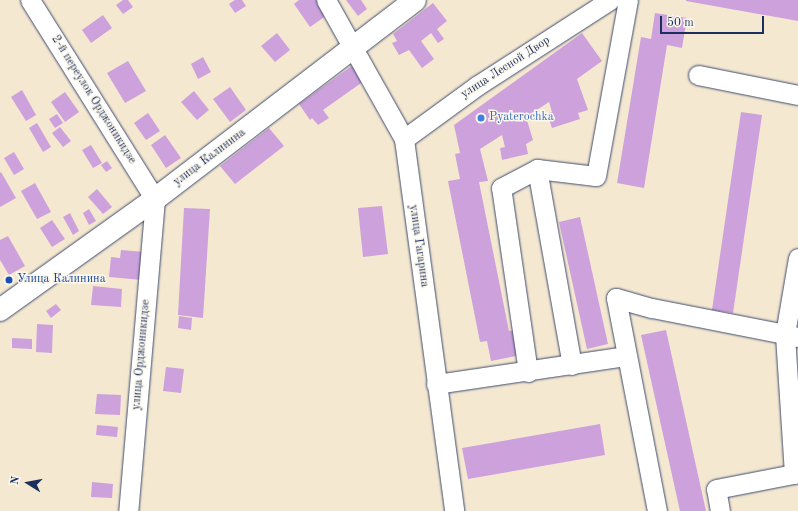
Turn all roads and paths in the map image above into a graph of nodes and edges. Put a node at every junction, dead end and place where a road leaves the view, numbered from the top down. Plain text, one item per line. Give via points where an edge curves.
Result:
1 (30, 0) edge
2 (326, 0) edge
3 (415, 0) edge
4 (610, 0) edge
5 (628, 0) edge
6 (354, 48) junction
7 (698, 75) dead end
8 (798, 95) edge
9 (404, 139) junction
10 (537, 169) junction
11 (155, 199) junction
12 (798, 258) edge
13 (0, 310) edge
14 (791, 335) edge
15 (626, 356) junction
16 (572, 365) junction
17 (528, 372) junction
18 (436, 384) junction
19 (796, 474) edge
20 (128, 511) edge
21 (454, 511) edge
22 (657, 511) edge
23 (720, 511) edge

1 - 11 street, 2-й переулок Орджоникидзе
2 - 6 street, улица Гагарина
3 - 6 main road, улица Калинина
4 - 9 street, улица Лесной Двор via 478,85
5 - 10 street via 596,176
6 - 9 street, улица Гагарина
6 - 11 main road, улица Калинина
7 - 8 street
9 - 18 street, улица Гагарина
10 - 16 street
10 - 17 street via 501,188
11 - 13 main road, улица Калинина
11 - 20 street, улица Орджоникидзе
12 - 14 street
14 - 15 street via 652,308 616,298
14 - 19 street
15 - 16 street
15 - 22 street
16 - 17 street
17 - 18 street
18 - 21 street, улица Гагарина
19 - 23 street via 716,489

